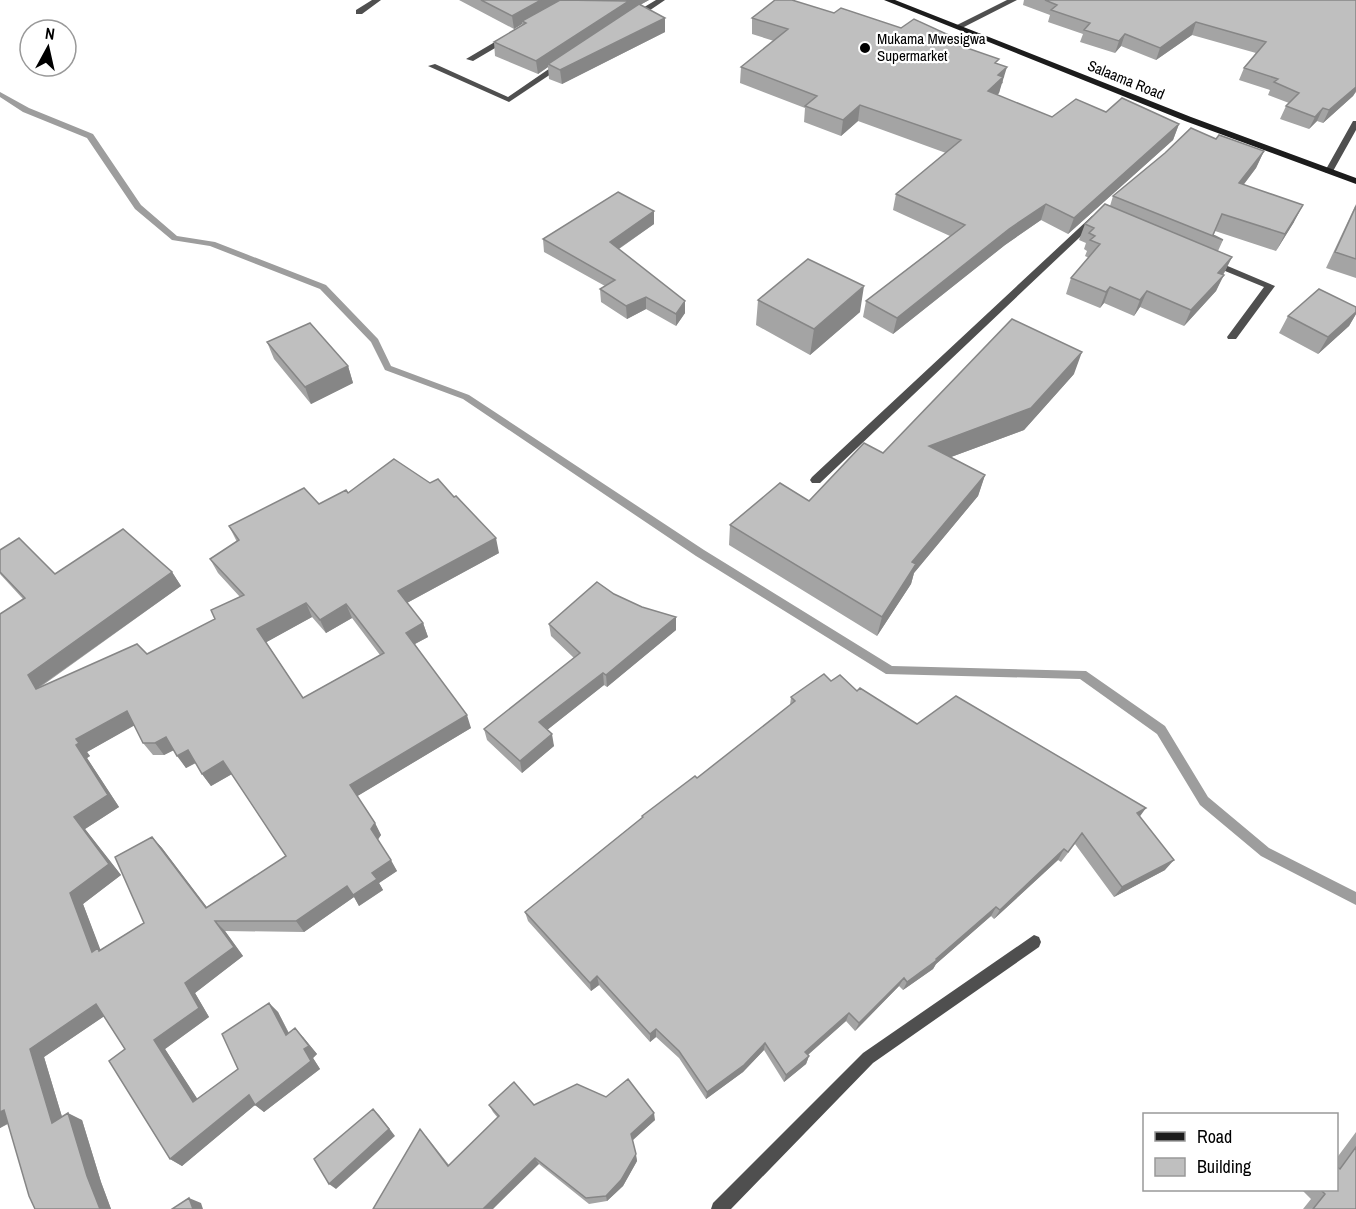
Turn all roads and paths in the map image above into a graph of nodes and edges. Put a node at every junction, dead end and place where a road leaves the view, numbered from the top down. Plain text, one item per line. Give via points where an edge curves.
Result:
1 (377, 0) edge
2 (661, 0) edge
3 (888, 0) edge
4 (1013, 0) edge
5 (359, 12) dead end
6 (623, 23) edge
7 (957, 27) junction
8 (518, 32) edge
9 (470, 59) dead end
10 (566, 60) edge
11 (432, 66) dead end
12 (1198, 123) junction
13 (1356, 123) edge
14 (1191, 130) edge
15 (1329, 171) junction
16 (1356, 181) edge
17 (1108, 220) edge
18 (1205, 260) edge
19 (1232, 336) dead end
20 (816, 480) dead end
21 (1034, 942) dead end
22 (719, 1209) edge

1 - 5 street
2 - 6 street
3 - 7 main road, Salaama Road
4 - 7 street
7 - 12 main road, Salaama Road
8 - 9 street
10 - 11 street via 509,100
12 - 14 street
12 - 15 main road, Salaama Road
13 - 15 street
15 - 16 main road, Salaama Road
17 - 20 street via 1101,212
18 - 19 street via 1270,286
21 - 22 street via 868,1058

